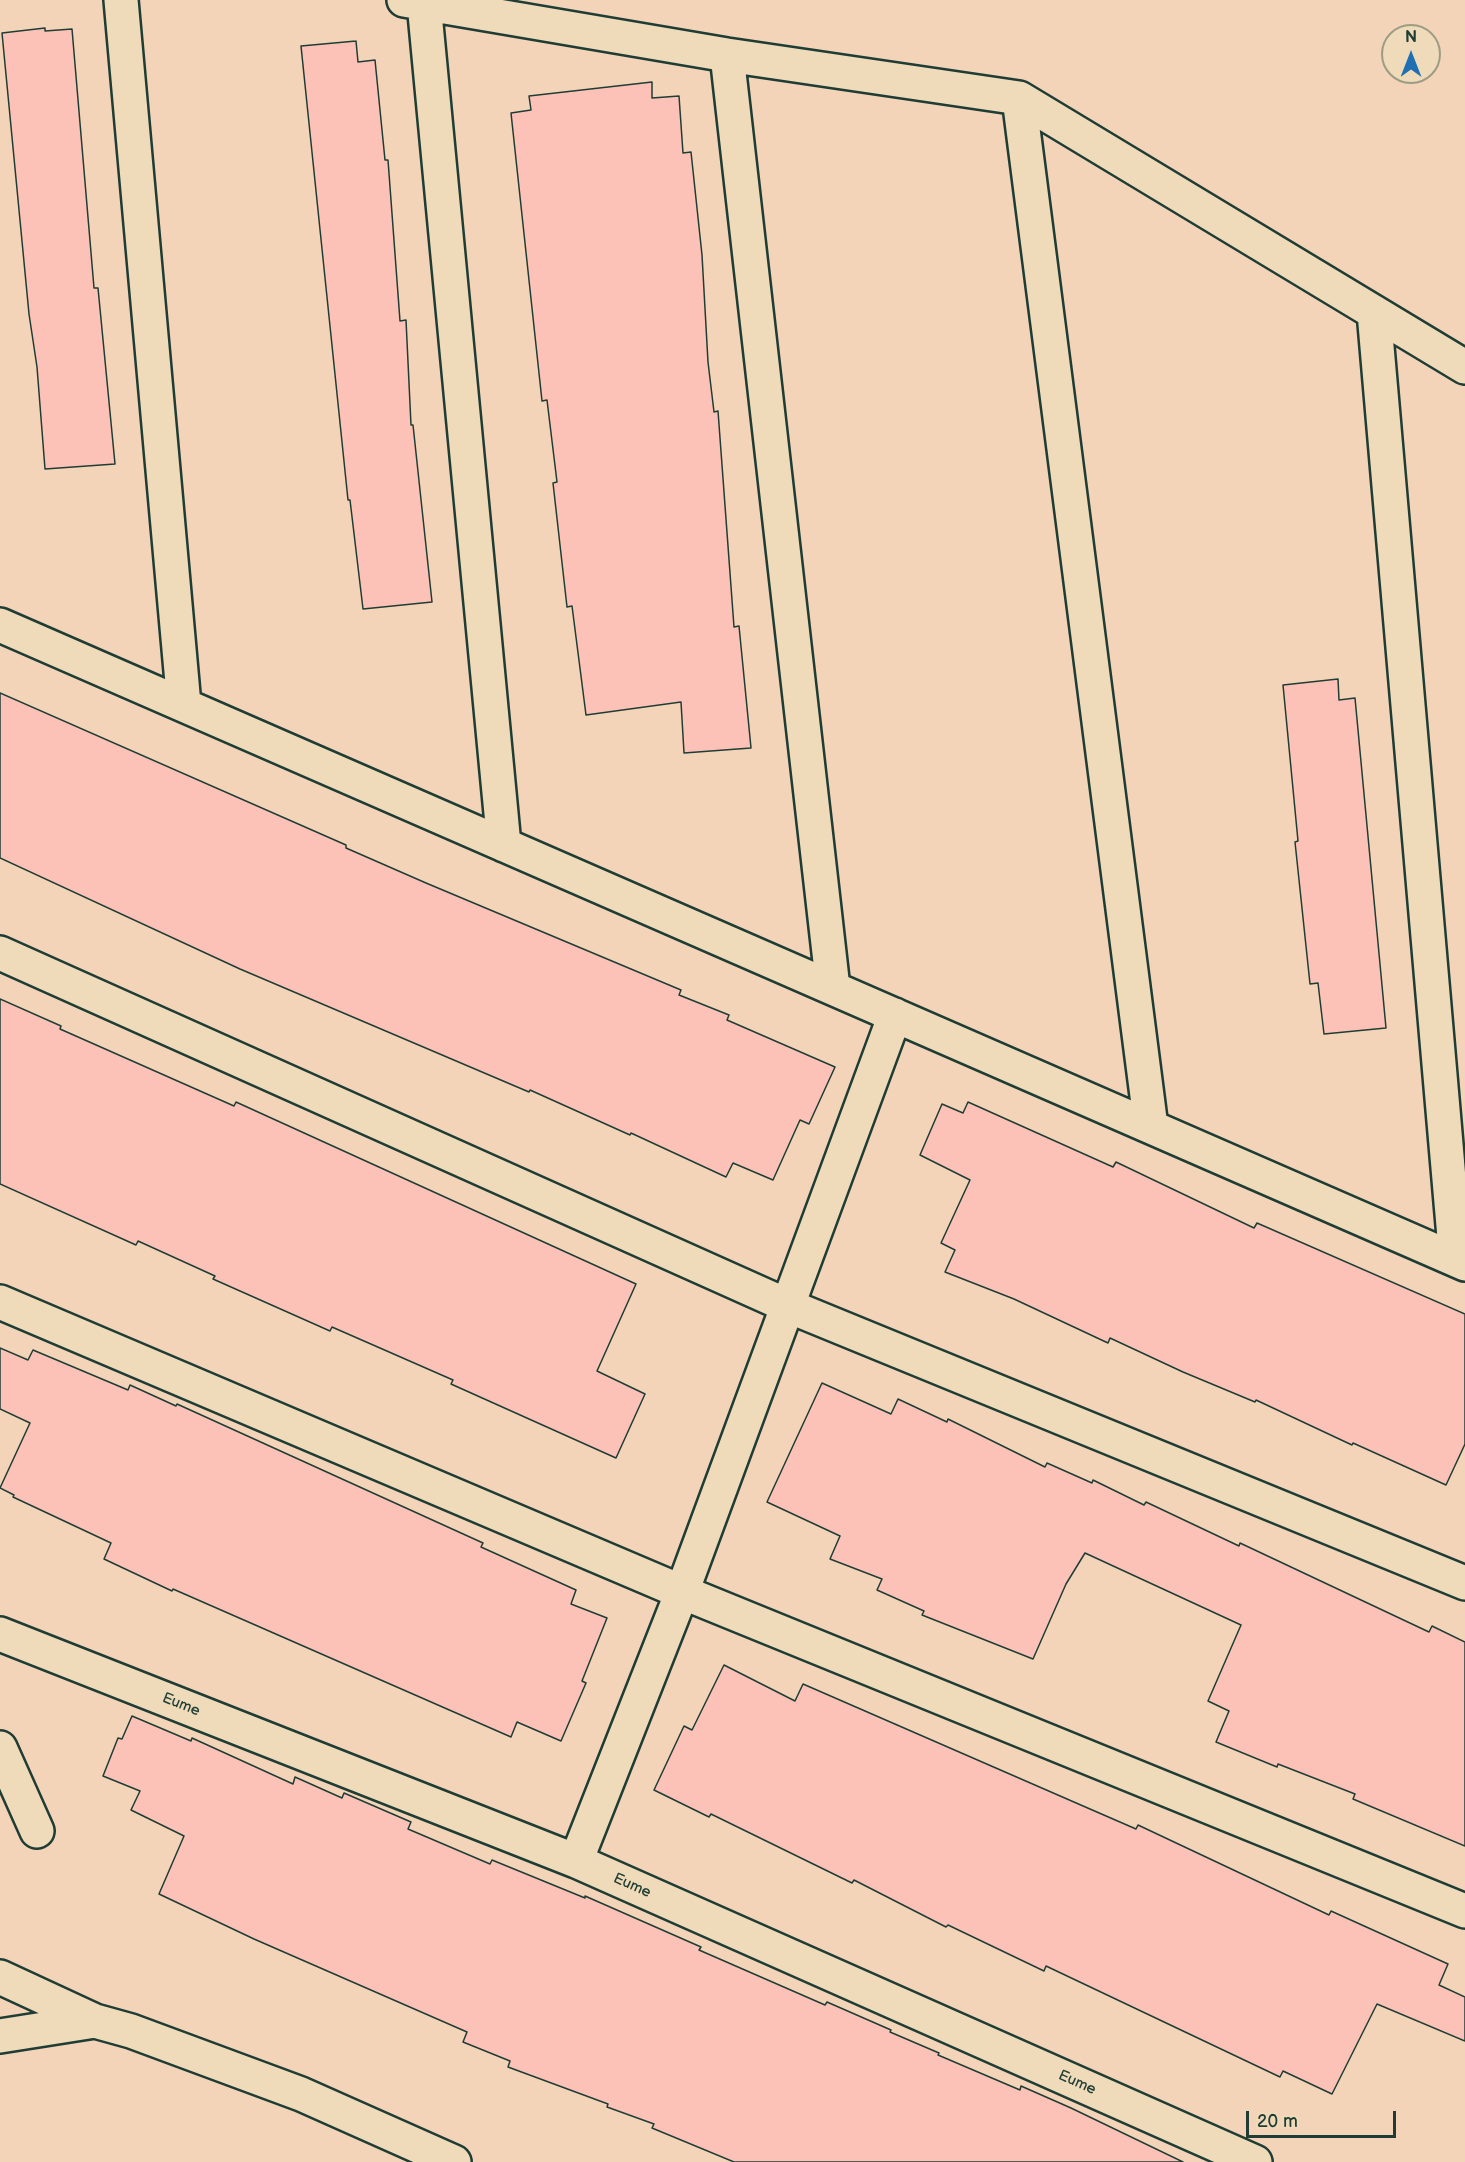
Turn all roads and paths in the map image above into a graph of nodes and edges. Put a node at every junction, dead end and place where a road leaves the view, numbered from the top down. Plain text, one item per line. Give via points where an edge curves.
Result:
1 (121, 0) edge
2 (414, 1) edge
3 (728, 55) junction
4 (1019, 98) junction
5 (1374, 312) junction
6 (1465, 367) edge
7 (0, 625) edge
8 (184, 705) junction
9 (504, 845) junction
10 (0, 953) edge
11 (833, 988) junction
12 (895, 1015) junction
13 (1151, 1127) junction
14 (1460, 1262) edge
15 (0, 1302) edge
16 (786, 1305) junction
17 (1465, 1584) edge
18 (682, 1592) junction
19 (0, 1634) edge
20 (0, 1748) edge
21 (37, 1831) dead end
22 (576, 1861) junction
23 (1465, 1911) edge
24 (0, 1977) edge
25 (95, 2021) junction
26 (0, 2036) edge
27 (452, 2162) edge
28 (1255, 2162) edge

1 - 8 street
2 - 3 street
2 - 9 street
3 - 4 street
3 - 11 street
4 - 5 street
4 - 13 street
5 - 6 street
5 - 14 street
7 - 8 street
8 - 9 street
9 - 11 street
10 - 16 street
11 - 12 street
12 - 13 street
12 - 16 street
13 - 14 street
15 - 18 street
16 - 17 street
16 - 18 street
18 - 22 street
18 - 23 street
19 - 22 street, Eume
20 - 21 street
22 - 28 street, Eume
24 - 25 street
25 - 26 street
25 - 27 street via 301,2094

